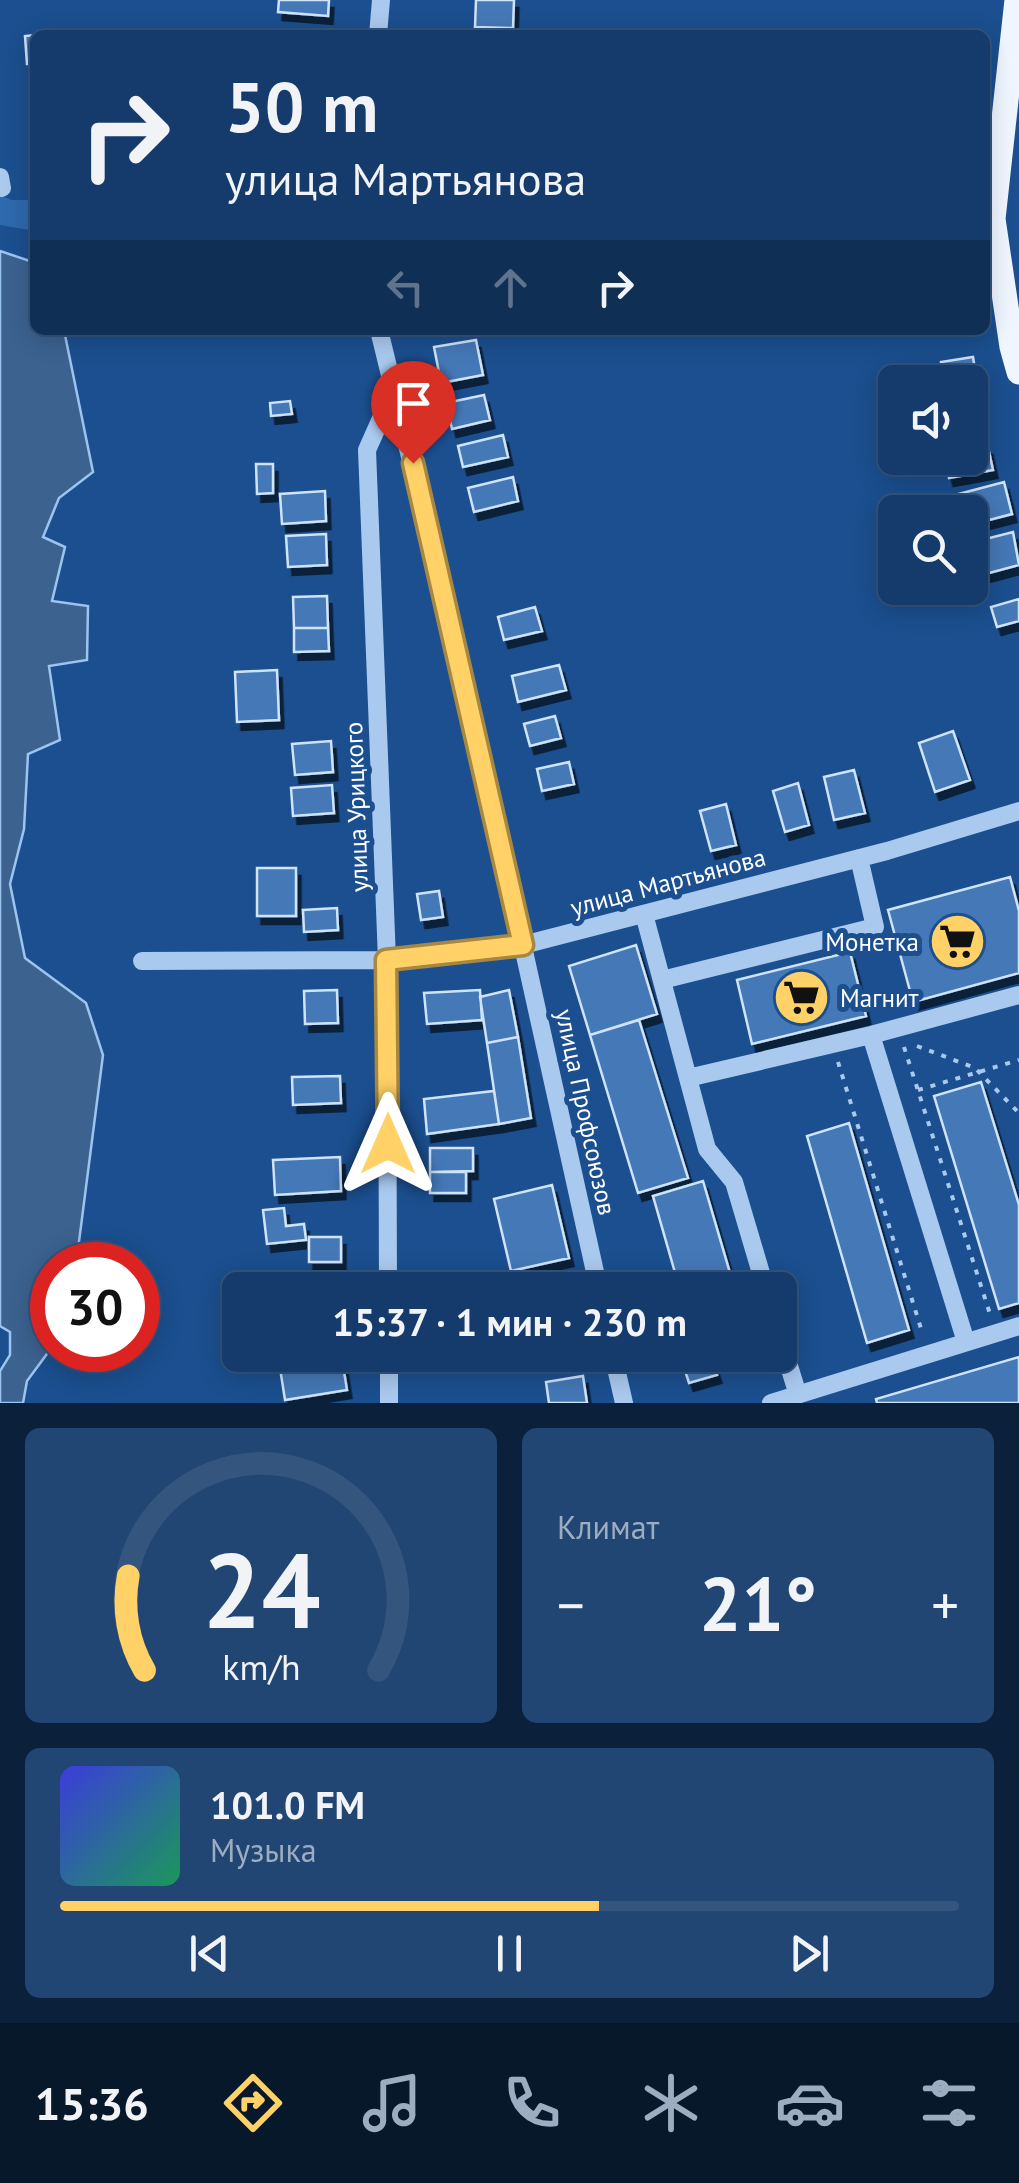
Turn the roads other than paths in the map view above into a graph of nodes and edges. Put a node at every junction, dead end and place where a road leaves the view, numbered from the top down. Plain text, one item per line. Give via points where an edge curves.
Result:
1 (381, 0) edge
2 (1018, 0) edge
3 (378, 30) edge
4 (381, 335) edge
5 (1019, 372) edge
6 (395, 387) junction
7 (1019, 810) edge
8 (859, 858) junction
9 (644, 914) junction
10 (523, 945) junction
11 (386, 960) junction
12 (142, 961) dead end
13 (662, 980) junction
14 (1019, 994) edge
15 (871, 1036) junction
16 (688, 1078) junction
17 (388, 1272) edge
18 (595, 1272) edge
19 (761, 1272) edge
20 (1019, 1326) edge
21 (966, 1342) junction
22 (389, 1372) edge
23 (617, 1372) edge
24 (791, 1372) edge
25 (798, 1395) junction
26 (776, 1402) edge
27 (389, 1403) edge
28 (624, 1403) edge

1 - 3 street
2 - 5 main road via 993,218
4 - 6 street
6 - 10 street, улица Профсоюзов
6 - 11 street, улица Урицкого via 367,450
7 - 8 street, улица Мартьянова
8 - 9 street, улица Мартьянова
8 - 13 street via 875,927
9 - 10 street, улица Мартьянова
9 - 13 street
10 - 11 street, улица Мартьянова
10 - 18 street, улица Профсоюзов
11 - 12 street, улица Мартьянова
11 - 17 street, улица Урицкого
13 - 16 street
14 - 15 street
15 - 16 street
15 - 21 street
16 - 19 street via 707,1149 734,1182
20 - 21 street
21 - 25 street
22 - 27 street
23 - 28 street
24 - 25 street
25 - 26 street

